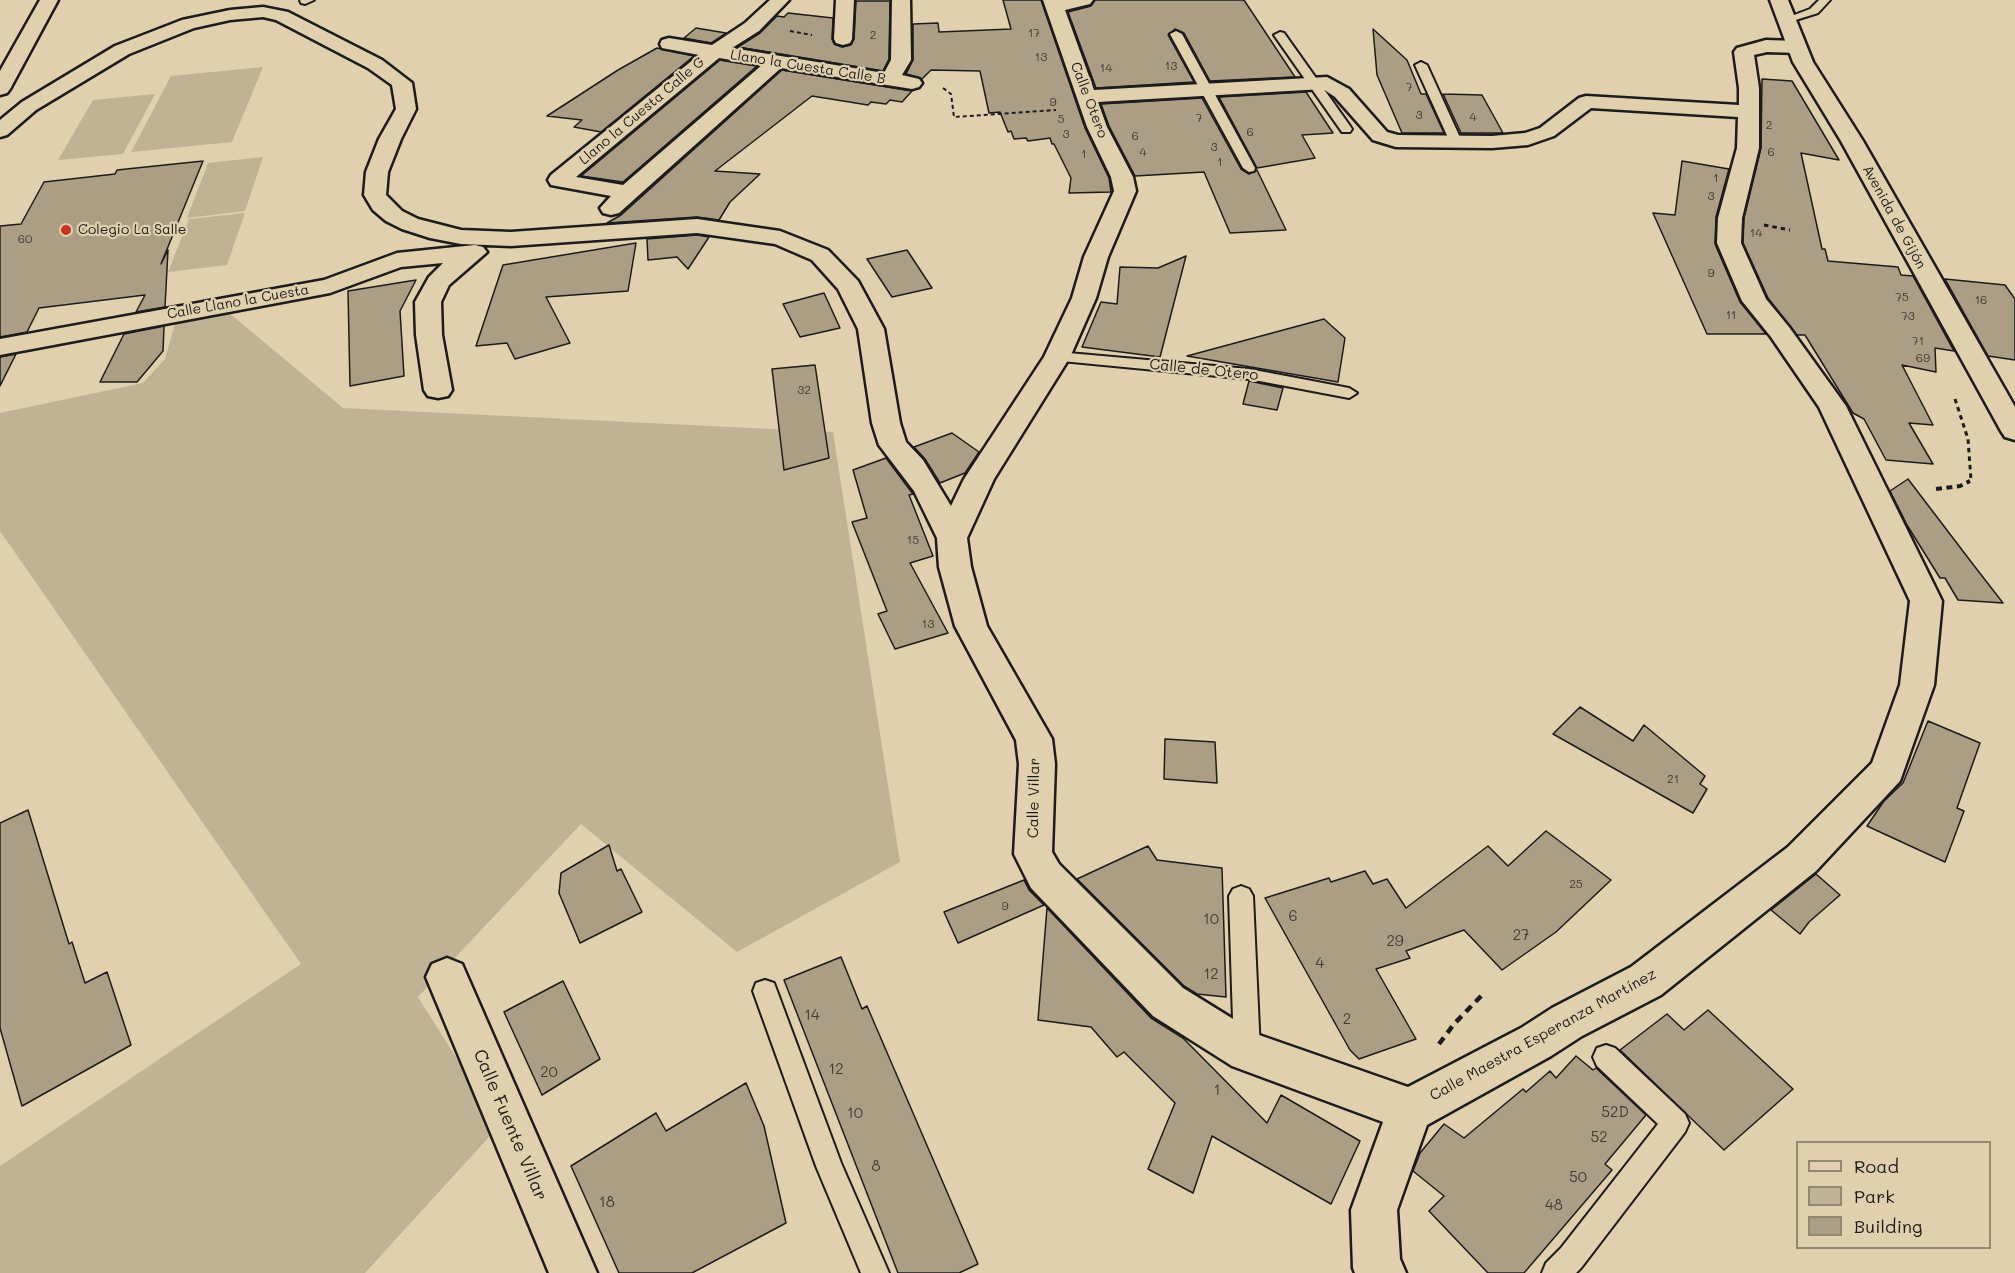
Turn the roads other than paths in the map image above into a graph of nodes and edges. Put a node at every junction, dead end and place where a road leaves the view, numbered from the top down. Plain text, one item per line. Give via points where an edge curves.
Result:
1 (49, 0) edge
2 (306, 0) edge
3 (780, 0) edge
4 (845, 0) edge
5 (901, 0) edge
6 (1084, 0) edge
7 (1825, 0) edge
8 (1053, 4) edge
9 (282, 16) junction
10 (1787, 22) edge
11 (1176, 34) dead end
12 (1280, 35) dead end
13 (843, 39) dead end
14 (669, 44) dead end
15 (714, 52) junction
16 (776, 62) junction
17 (1421, 65) dead end
18 (889, 80) junction
19 (912, 83) road end
20 (1314, 84) junction
21 (0, 89) edge
22 (1206, 90) junction
23 (1088, 103) junction
24 (1749, 112) junction
25 (1346, 129) dead end
26 (0, 131) edge
27 (1456, 142) junction
28 (1249, 168) dead end
29 (628, 193) junction
30 (600, 231) junction
31 (511, 239) junction
32 (474, 253) junction
33 (0, 347) edge
34 (1057, 357) junction
35 (438, 390) dead end
36 (1349, 393) dead end
37 (2015, 431) edge
38 (952, 538) junction
39 (1241, 896) dead end
40 (447, 977) dead end
41 (765, 991) dead end
42 (1247, 1051) junction
43 (1605, 1057) dead end
44 (1410, 1110) junction
45 (573, 1273) edge
46 (875, 1273) edge
47 (1382, 1273) edge
48 (1556, 1273) edge

1 - 21 street
2 - 9 street
3 - 15 street, Llano la Cuesta Calle G via 752,27
4 - 13 street
5 - 18 street via 901,60
6 - 8 street
7 - 10 lane via 1814,11
8 - 23 street, Calle Otero
9 - 26 street via 263,12 230,15 150,37 29,106
9 - 31 street via 375,64 402,83 406,109 377,172 375,195 381,205 394,216 438,233
10 - 24 street, Calle Maestra Esperanza Martínez via 1766,46 1744,52
10 - 37 street, Avenida de Gijón
11 - 22 lane
12 - 20 lane
14 - 15 street, Llano la Cuesta Calle B
15 - 16 street, Llano la Cuesta Calle B
15 - 29 street, Llano la Cuesta Calle G via 559,180
16 - 18 street, Llano la Cuesta Calle B
16 - 29 street
17 - 27 lane
18 - 19 street, Llano la Cuesta Calle B
20 - 22 street
20 - 25 lane
20 - 27 street via 1333,85 1380,136 1396,141
22 - 23 street
22 - 28 lane
23 - 34 street, Calle Otero via 1125,191
24 - 27 street via 1586,102 1547,132 1528,139
24 - 44 street, Calle Maestra Esperanza Martínez via 1748,148 1730,218 1729,243 1754,301 1832,406 1926,601 1917,685 1887,771 1802,859 1646,981
29 - 30 street via 609,211
30 - 31 street
30 - 38 street via 716,228 780,238 820,255 849,285 871,329 892,446 913,466
31 - 32 street
32 - 33 street, Calle Llano la Cuesta via 397,260 330,286
32 - 35 street via 438,282 428,302
34 - 36 lane, Calle de Otero via 1249,374
34 - 38 street via 980,479
38 - 42 street, Calle Villar via 971,626 1034,739 1037,764 1033,854 1045,876 1168,1002
39 - 42 lane
40 - 45 street, Calle Fuente Villar
41 - 46 lane via 829,1166
42 - 44 street, Calle Villar
43 - 48 lane via 1676,1123
44 - 47 street via 1374,1210 1377,1268

